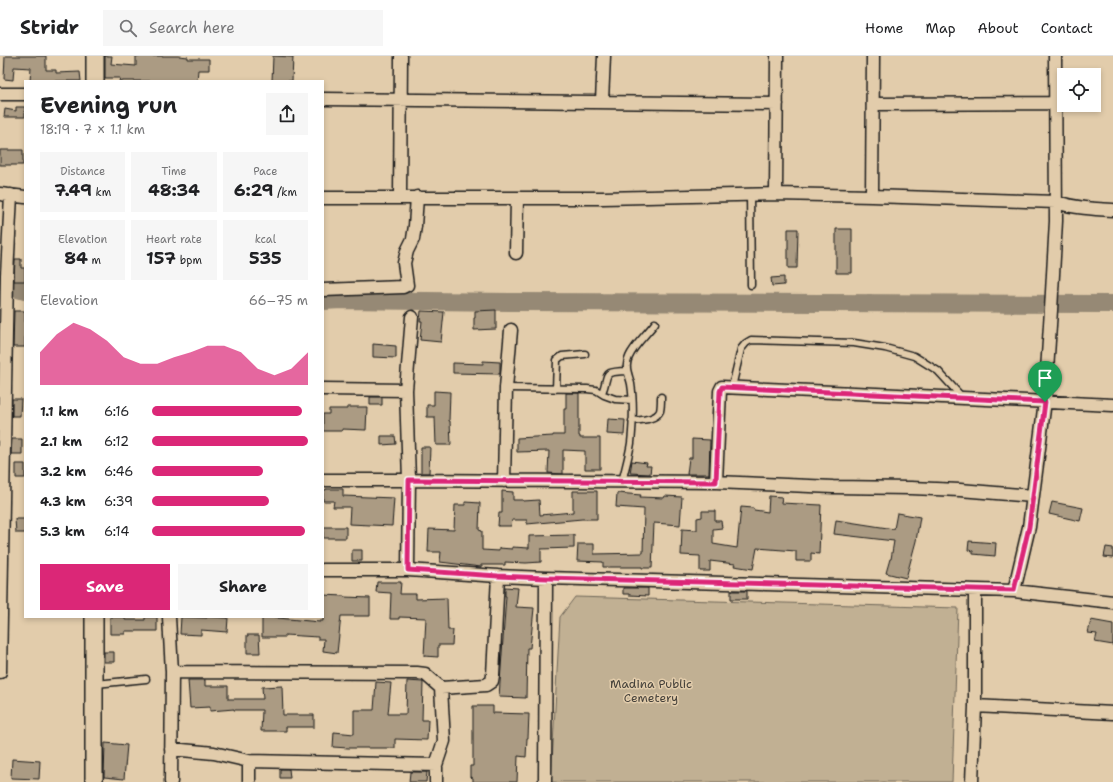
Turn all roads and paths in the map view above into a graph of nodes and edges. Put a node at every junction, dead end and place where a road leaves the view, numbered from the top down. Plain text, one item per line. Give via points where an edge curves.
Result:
1 (95, 56) edge
2 (401, 56) edge
3 (604, 56) edge
4 (777, 56) edge
5 (873, 56) edge
6 (1055, 56) edge
7 (95, 80) edge
8 (0, 94) edge
9 (24, 94) edge
10 (324, 99) edge
11 (400, 100) junction
12 (602, 101) junction
13 (1056, 103) junction
14 (777, 104) junction
15 (874, 104) junction
16 (750, 194) junction
17 (776, 194) junction
18 (6, 195) edge
19 (872, 196) junction
20 (24, 197) edge
21 (324, 198) edge
22 (400, 198) junction
23 (417, 198) junction
24 (517, 198) junction
25 (1056, 202) junction
26 (1113, 210) edge
27 (516, 253) dead end
28 (751, 285) dead end
29 (324, 290) edge
30 (4, 295) edge
31 (412, 317) dead end
32 (655, 323) dead end
33 (511, 330) dead end
34 (586, 354) dead end
35 (627, 371) junction
36 (732, 387) junction
37 (506, 388) junction
38 (324, 389) edge
39 (556, 389) junction
40 (406, 390) junction
41 (602, 393) junction
42 (661, 397) dead end
43 (963, 398) junction
44 (632, 400) junction
45 (1045, 402) junction
46 (1113, 405) edge
47 (632, 421) junction
48 (2, 454) edge
49 (324, 480) edge
50 (409, 480) junction
51 (504, 481) junction
52 (622, 482) junction
53 (716, 482) junction
54 (1033, 496) junction
55 (324, 570) edge
56 (408, 570) junction
57 (498, 576) junction
58 (546, 578) junction
59 (974, 590) junction
60 (1014, 590) junction
61 (1113, 602) edge
62 (94, 618) edge
63 (169, 618) edge
64 (0, 672) edge
65 (172, 672) junction
66 (146, 679) dead end
67 (94, 684) junction
68 (441, 688) junction
69 (975, 706) junction
70 (1113, 713) edge
71 (171, 749) junction
72 (249, 761) junction
73 (436, 765) junction
74 (94, 782) edge
75 (171, 782) edge
76 (249, 782) edge
77 (436, 782) edge
78 (545, 782) edge
79 (972, 782) edge

1 - 7 street
2 - 11 street
3 - 12 street
4 - 14 street
5 - 15 street
6 - 13 street
8 - 9 street
10 - 11 street
11 - 12 street
11 - 22 street
12 - 14 street
13 - 15 street
13 - 25 street
14 - 17 street
15 - 19 street
16 - 17 street
16 - 24 street
16 - 28 lane
17 - 19 street
18 - 20 street
18 - 30 street
19 - 25 street
21 - 22 street
22 - 23 street
23 - 24 street
23 - 29 street via 413,239 404,263 407,285
24 - 27 street
25 - 26 street via 1086,209
25 - 45 street
30 - 48 street
31 - 40 street
32 - 35 lane via 628,358
33 - 37 street
34 - 39 lane via 562,356 557,360
35 - 41 lane via 609,373
35 - 44 lane
36 - 43 street
36 - 43 lane via 741,349 752,340 854,343 914,356 938,371
36 - 53 street via 722,387 720,391
37 - 39 lane
37 - 51 street
38 - 40 street
39 - 41 lane via 592,389
40 - 50 street
41 - 44 lane via 616,399
42 - 47 lane via 660,412 657,415
43 - 45 street
44 - 47 lane
45 - 46 street
45 - 54 street
47 - 52 lane
48 - 64 street
49 - 50 street
50 - 51 street
50 - 56 street
51 - 52 street
52 - 53 street
53 - 54 street via 946,489
54 - 60 street via 1029,527
55 - 56 street
56 - 57 street
57 - 58 street
57 - 68 street via 492,681 486,685
58 - 59 street
58 - 78 street
59 - 60 street
59 - 69 street
60 - 61 street
62 - 67 street
63 - 65 street
65 - 68 street via 417,673 425,674
65 - 71 street
66 - 67 lane
67 - 74 street
68 - 73 street via 444,741
69 - 70 street
69 - 79 street
71 - 72 street via 214,753
71 - 75 street
72 - 73 street
72 - 76 street
73 - 77 street

